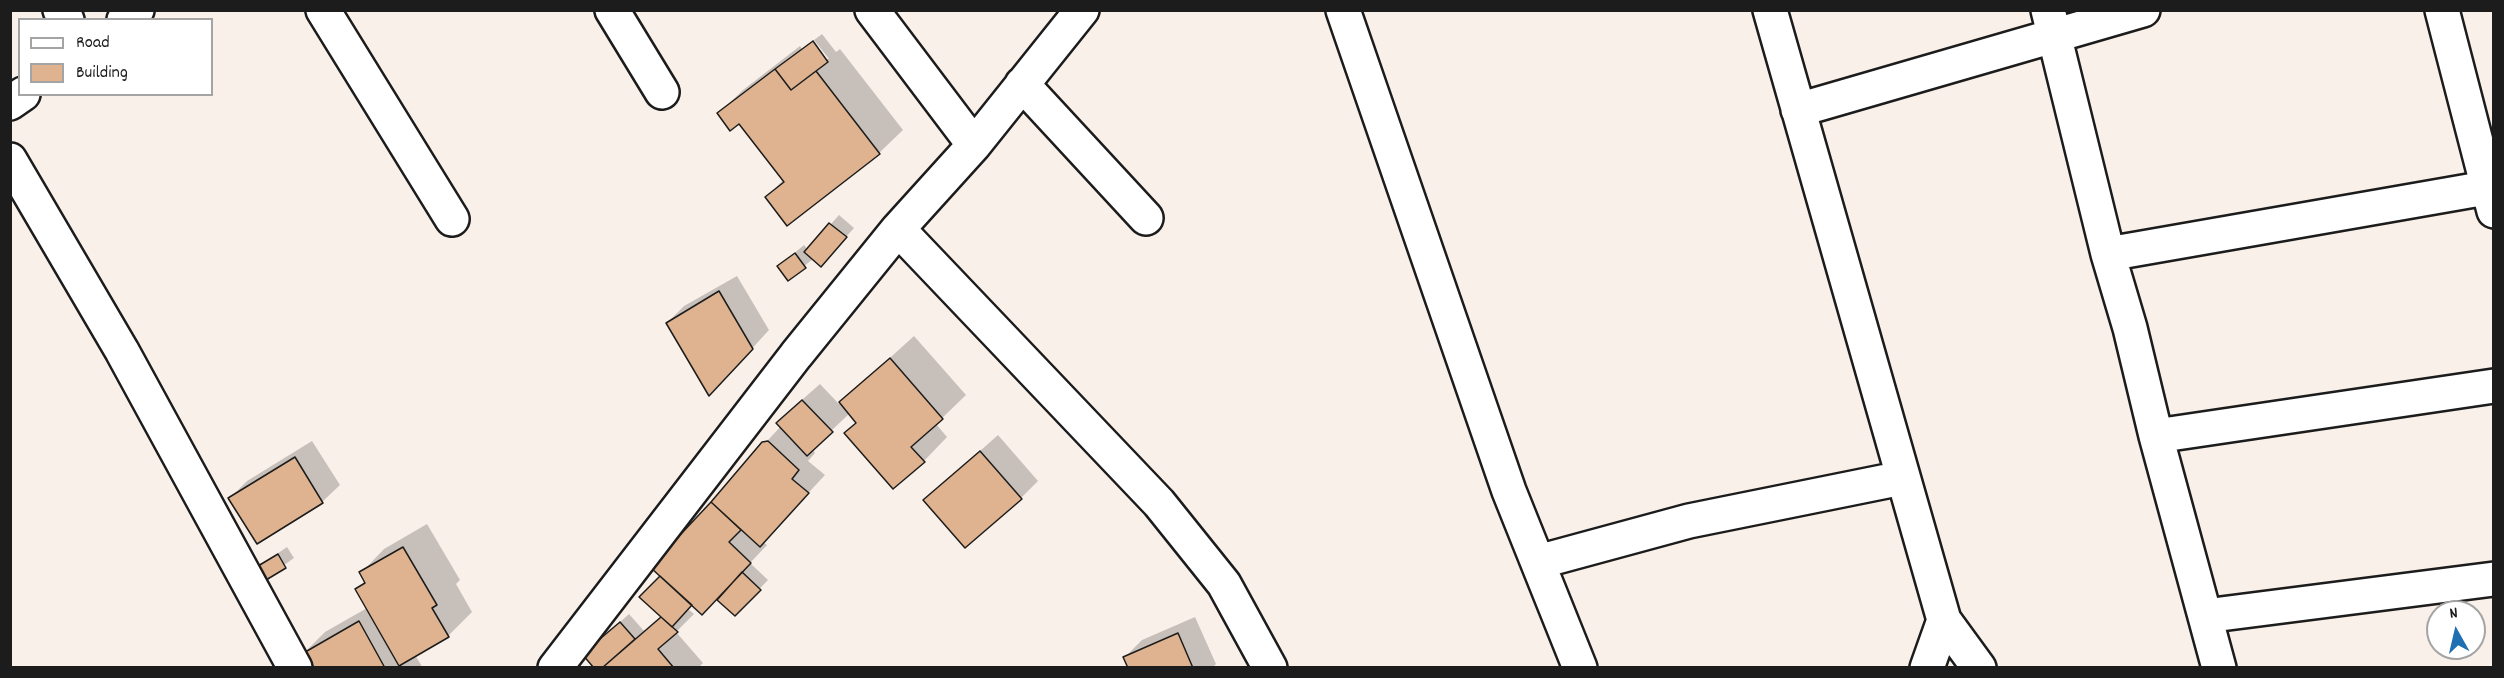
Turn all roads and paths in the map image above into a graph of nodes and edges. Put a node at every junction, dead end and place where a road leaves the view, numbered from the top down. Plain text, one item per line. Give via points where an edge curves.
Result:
1 (323, 10) edge
2 (612, 10) edge
3 (872, 10) edge
4 (1082, 10) edge
5 (1343, 10) edge
6 (1770, 10) edge
7 (2143, 10) edge
8 (2442, 10) edge
9 (2051, 23) edge
10 (1022, 84) junction
11 (662, 92) dead end
12 (2482, 109) edge
13 (1798, 110) junction
14 (974, 145) junction
15 (10, 160) edge
16 (2490, 199) edge
17 (1146, 218) dead end
18 (452, 219) dead end
19 (898, 229) junction
20 (2108, 254) junction
21 (2493, 386) edge
22 (2156, 436) junction
23 (1902, 478) junction
24 (1538, 562) junction
25 (2493, 579) edge
26 (2205, 616) junction
27 (1944, 620) junction
28 (559, 666) edge
29 (295, 668) edge
30 (1270, 668) edge
31 (1580, 668) edge
32 (1927, 668) edge
33 (1979, 668) edge
34 (2219, 668) edge

1 - 18 street
2 - 11 street
3 - 14 street
4 - 10 street
5 - 24 street via 1445,310
6 - 13 street
7 - 9 street
8 - 12 street
9 - 13 street
9 - 20 street
10 - 14 street
10 - 17 street
12 - 16 street
13 - 23 street
14 - 19 street
15 - 29 street via 122,351
16 - 20 street
19 - 28 street via 796,355
19 - 30 street via 1159,503 1224,584
20 - 22 street
21 - 22 street
22 - 26 street
23 - 24 street via 1699,519
23 - 27 street
24 - 31 street
25 - 26 street
26 - 34 street
27 - 32 street
27 - 33 street

